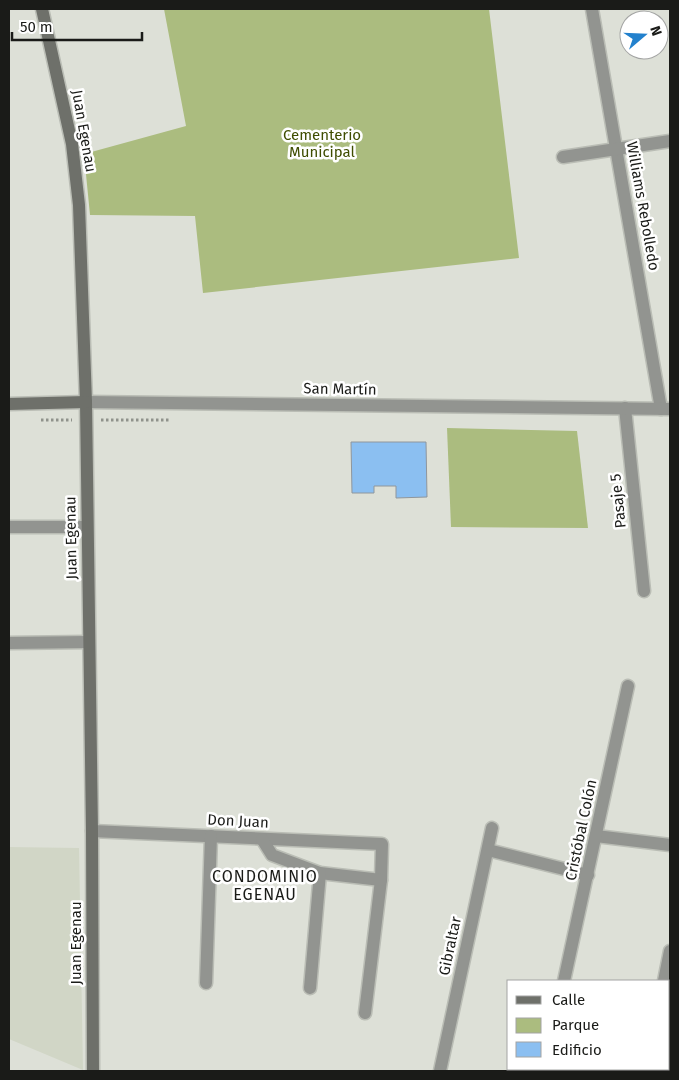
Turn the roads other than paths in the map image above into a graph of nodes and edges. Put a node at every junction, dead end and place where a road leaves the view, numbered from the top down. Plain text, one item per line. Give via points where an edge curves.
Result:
1 (42, 9) edge
2 (592, 9) edge
3 (670, 141) edge
4 (617, 149) junction
5 (563, 158) dead end
6 (86, 402) junction
7 (9, 404) edge
8 (625, 408) junction
9 (666, 409) edge
10 (9, 527) edge
11 (86, 527) junction
12 (644, 591) dead end
13 (88, 642) junction
14 (9, 643) edge
15 (628, 686) dead end
16 (492, 828) dead end
17 (92, 831) junction
18 (211, 836) junction
19 (596, 836) junction
20 (262, 839) junction
21 (670, 845) edge
22 (488, 850) junction
23 (320, 874) junction
24 (588, 875) junction
25 (381, 880) junction
26 (670, 951) edge
27 (564, 980) edge
28 (664, 980) edge
29 (206, 983) dead end
30 (310, 988) dead end
31 (365, 1013) dead end
32 (93, 1071) edge
33 (440, 1071) edge

1 - 6 main road, Juan Egenau via 72,144 79,205
2 - 4 street, Williams Rebolledo
3 - 4 street
4 - 5 street
4 - 9 street, Williams Rebolledo
6 - 7 main road, San Martín
6 - 8 street, San Martín
6 - 11 main road, Juan Egenau
8 - 9 street, San Martín
8 - 12 street, Pasaje 5
10 - 11 street
11 - 13 main road, Juan Egenau
13 - 14 street
13 - 17 main road, Juan Egenau
15 - 19 street, Cristóbal Colón
16 - 22 street, Gibraltar
17 - 18 street, Don Juan
17 - 32 main road, Juan Egenau
18 - 20 street, Don Juan
18 - 29 street
19 - 21 street
19 - 24 street, Cristóbal Colón
20 - 23 street via 272,854
20 - 25 street, Don Juan via 382,844
22 - 24 street
22 - 33 street, Gibraltar
23 - 25 street
23 - 30 street
24 - 27 street, Cristóbal Colón
25 - 31 street
26 - 28 street

